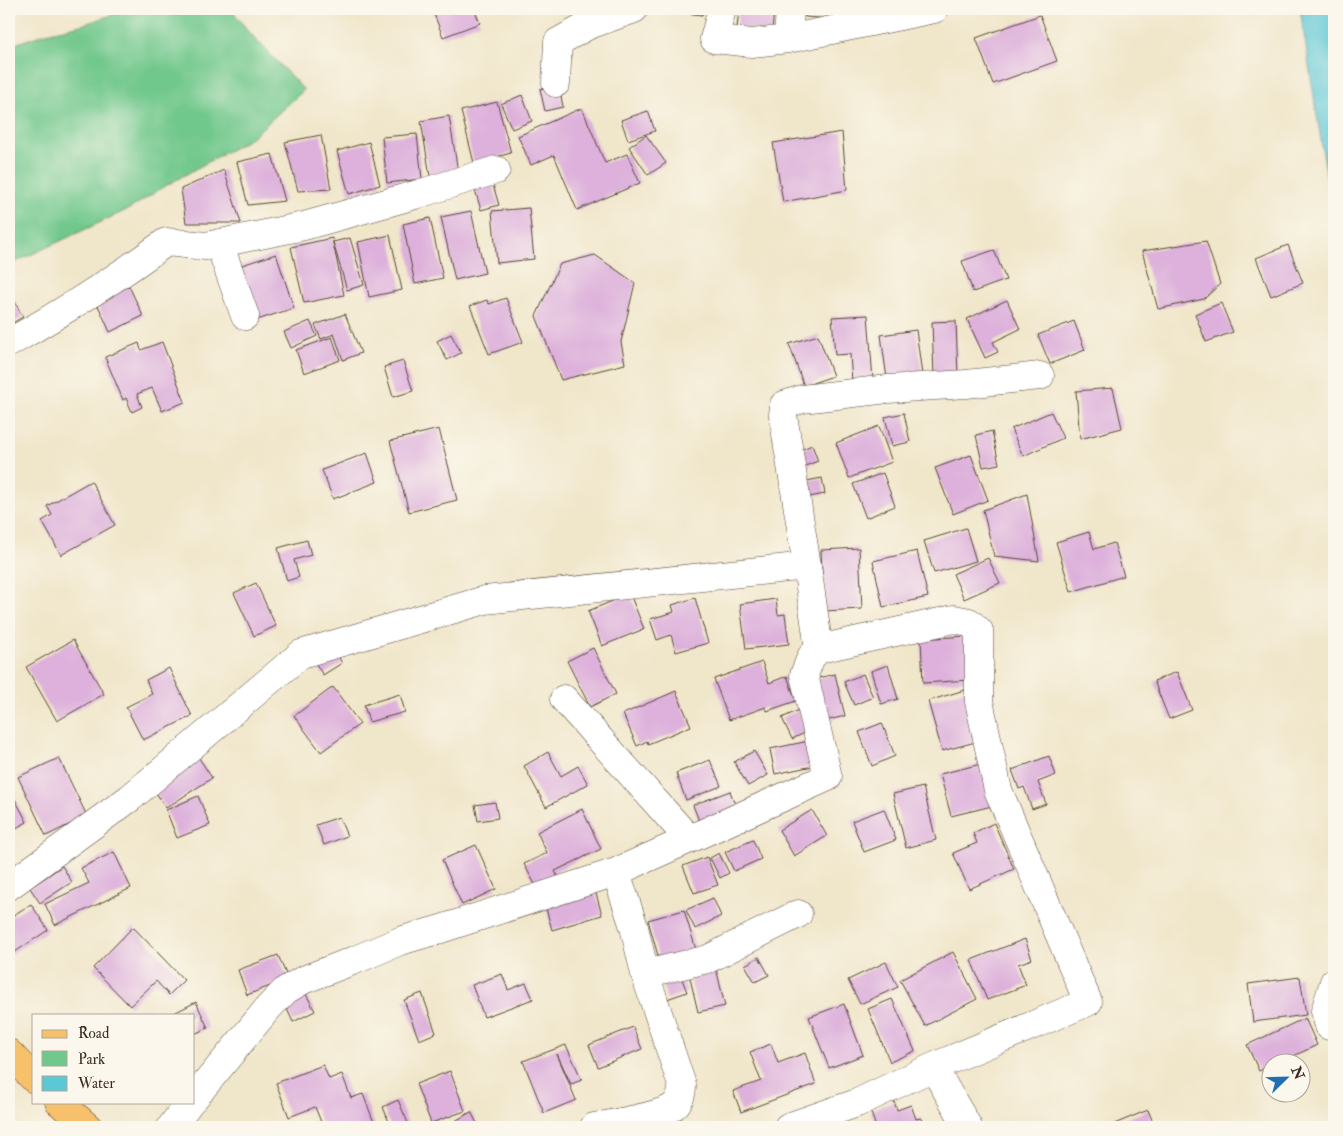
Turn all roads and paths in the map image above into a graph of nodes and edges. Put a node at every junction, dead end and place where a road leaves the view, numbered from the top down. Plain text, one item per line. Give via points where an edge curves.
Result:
1 (634, 9) edge
2 (722, 9) edge
3 (790, 9) edge
4 (934, 9) edge
5 (866, 16) edge
6 (788, 39) junction
7 (556, 83) dead end
8 (496, 170) dead end
9 (219, 244) junction
10 (245, 316) dead end
11 (9, 343) edge
12 (1040, 376) dead end
13 (807, 566) junction
14 (819, 649) junction
15 (564, 699) dead end
16 (688, 838) junction
17 (616, 872) junction
18 (9, 886) edge
19 (798, 914) dead end
20 (645, 974) junction
21 (1334, 982) edge
22 (1329, 1026) dead end
23 (9, 1053) edge
24 (933, 1067) junction
25 (32, 1077) edge
26 (195, 1097) edge
27 (680, 1100) junction
28 (61, 1104) edge
29 (188, 1104) edge
30 (88, 1127) edge
31 (171, 1127) edge
32 (594, 1127) edge
33 (683, 1127) edge
34 (788, 1127) edge
35 (968, 1127) edge

1 - 7 street via 589,25 558,42
2 - 6 street via 714,39 752,43
3 - 6 street
4 - 5 street
5 - 6 street via 838,30
8 - 9 street via 304,226
9 - 10 street
9 - 11 street via 166,242 54,318
12 - 13 street via 888,389 802,399 784,405
13 - 14 street
13 - 18 street via 485,600 301,654 130,798
14 - 16 street via 811,657 804,675 828,777
14 - 24 street via 954,619 969,622 979,631 979,700 998,790 1088,1002
15 - 16 street
16 - 17 street
17 - 20 street
17 - 26 street via 400,941 303,980 286,990 269,1007
19 - 20 street via 708,958
20 - 27 street via 682,1085
21 - 22 street via 1325,1011
23 - 25 main road
24 - 34 street via 856,1103
24 - 35 street
27 - 32 street via 662,1112
27 - 33 street
28 - 30 main road
29 - 31 street

